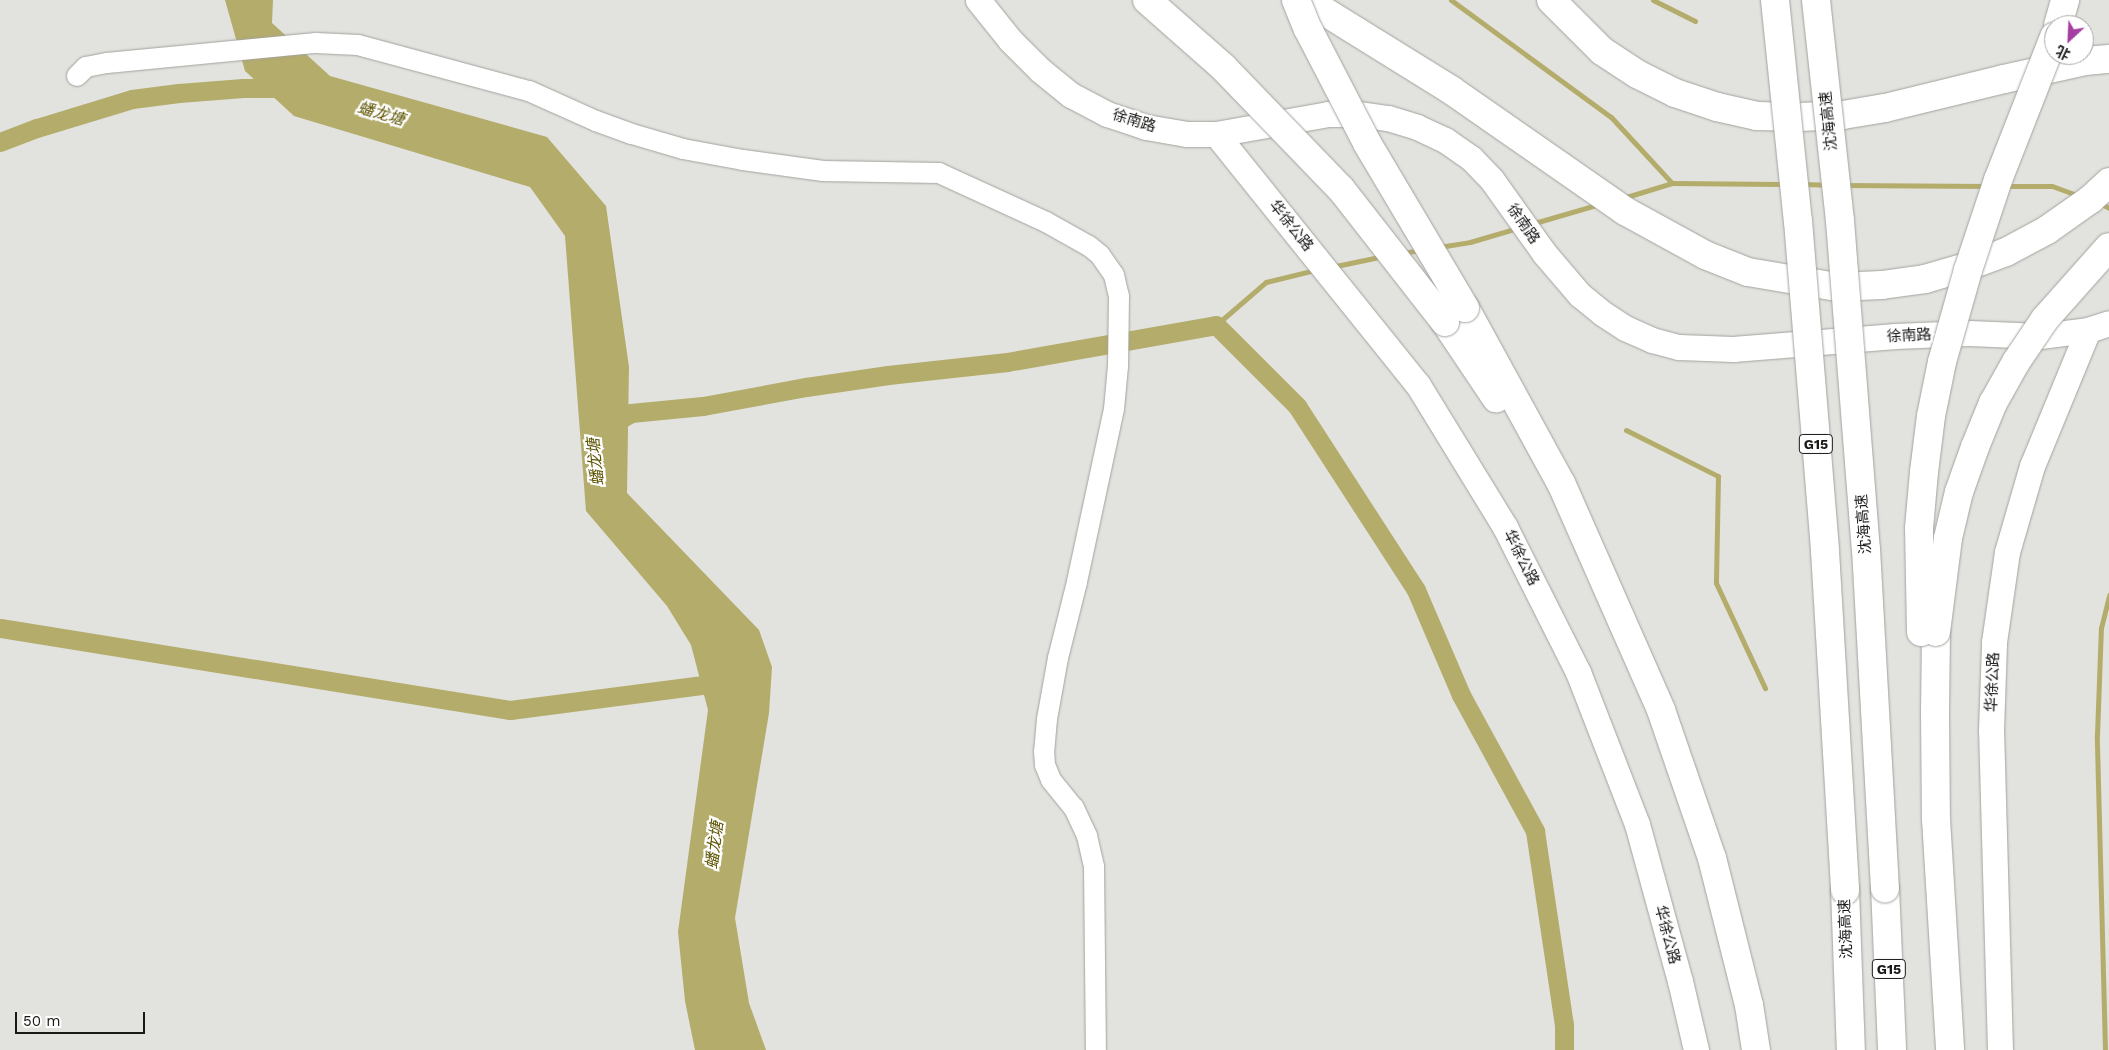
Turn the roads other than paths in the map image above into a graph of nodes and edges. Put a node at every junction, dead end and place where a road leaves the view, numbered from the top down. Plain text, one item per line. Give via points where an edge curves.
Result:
1 (978, 0) edge
2 (1147, 0) edge
3 (1296, 0) edge
4 (1306, 0) edge
5 (1551, 0) edge
6 (1775, 0) edge
7 (1816, 0) edge
8 (2065, 0) edge
9 (2061, 15) edge
10 (2109, 59) edge
11 (2044, 63) edge
12 (77, 76) dead end
13 (1216, 134) junction
14 (2109, 182) edge
15 (2109, 247) edge
16 (1455, 315) junction
17 (2099, 326) edge
18 (1928, 632) junction
19 (1096, 1050) edge
20 (1696, 1050) edge
21 (1756, 1050) edge
22 (1851, 1050) edge
23 (1892, 1050) edge
24 (1950, 1050) edge
25 (2000, 1050) edge

1 - 13 street, 徐南路 via 1016,46 1071,95 1107,114 1146,127 1187,134
2 - 16 highway, bridge via 1223,67 1341,189
3 - 16 highway, bridge
4 - 14 highway via 1452,90 1625,211 1704,255 1748,272 1837,287 1925,279 2006,252 2047,230 2092,199
5 - 10 highway via 1602,51 1637,74 1675,93 1757,116 1843,115 1886,108 2085,61
6 - 22 highway, 沈海高速 / G15, bridge via 1798,221 1825,551
7 - 23 highway, 沈海高速 / G15, bridge via 1840,221 1866,539
8 - 9 highway
11 - 18 highway, bridge via 1995,189 1942,362 1931,416 1919,528
12 - 19 street via 86,67 107,63 302,45 358,45 528,90 568,110 632,134 706,154 823,171 926,172 951,177 1046,222 1100,255 1114,275 1119,296 1114,409 1050,695 1044,751 1051,780 1074,808 1087,836 1094,867
13 - 17 street, 徐南路 via 1328,114 1388,118 1417,126 1470,158 1511,205 1544,253 1580,295 1625,328 1679,347 1733,348 1969,333 2040,336
13 - 20 street, 华徐公路 via 1418,385 1500,518 1578,672 1637,824
15 - 18 highway, bridge via 2045,319 1994,403 1975,447 1955,510
16 - 21 highway via 1561,483 1661,710 1712,858 1749,1005
17 - 25 street, 华徐公路 via 2032,466 2007,552 1994,642 1991,730
18 - 24 highway

